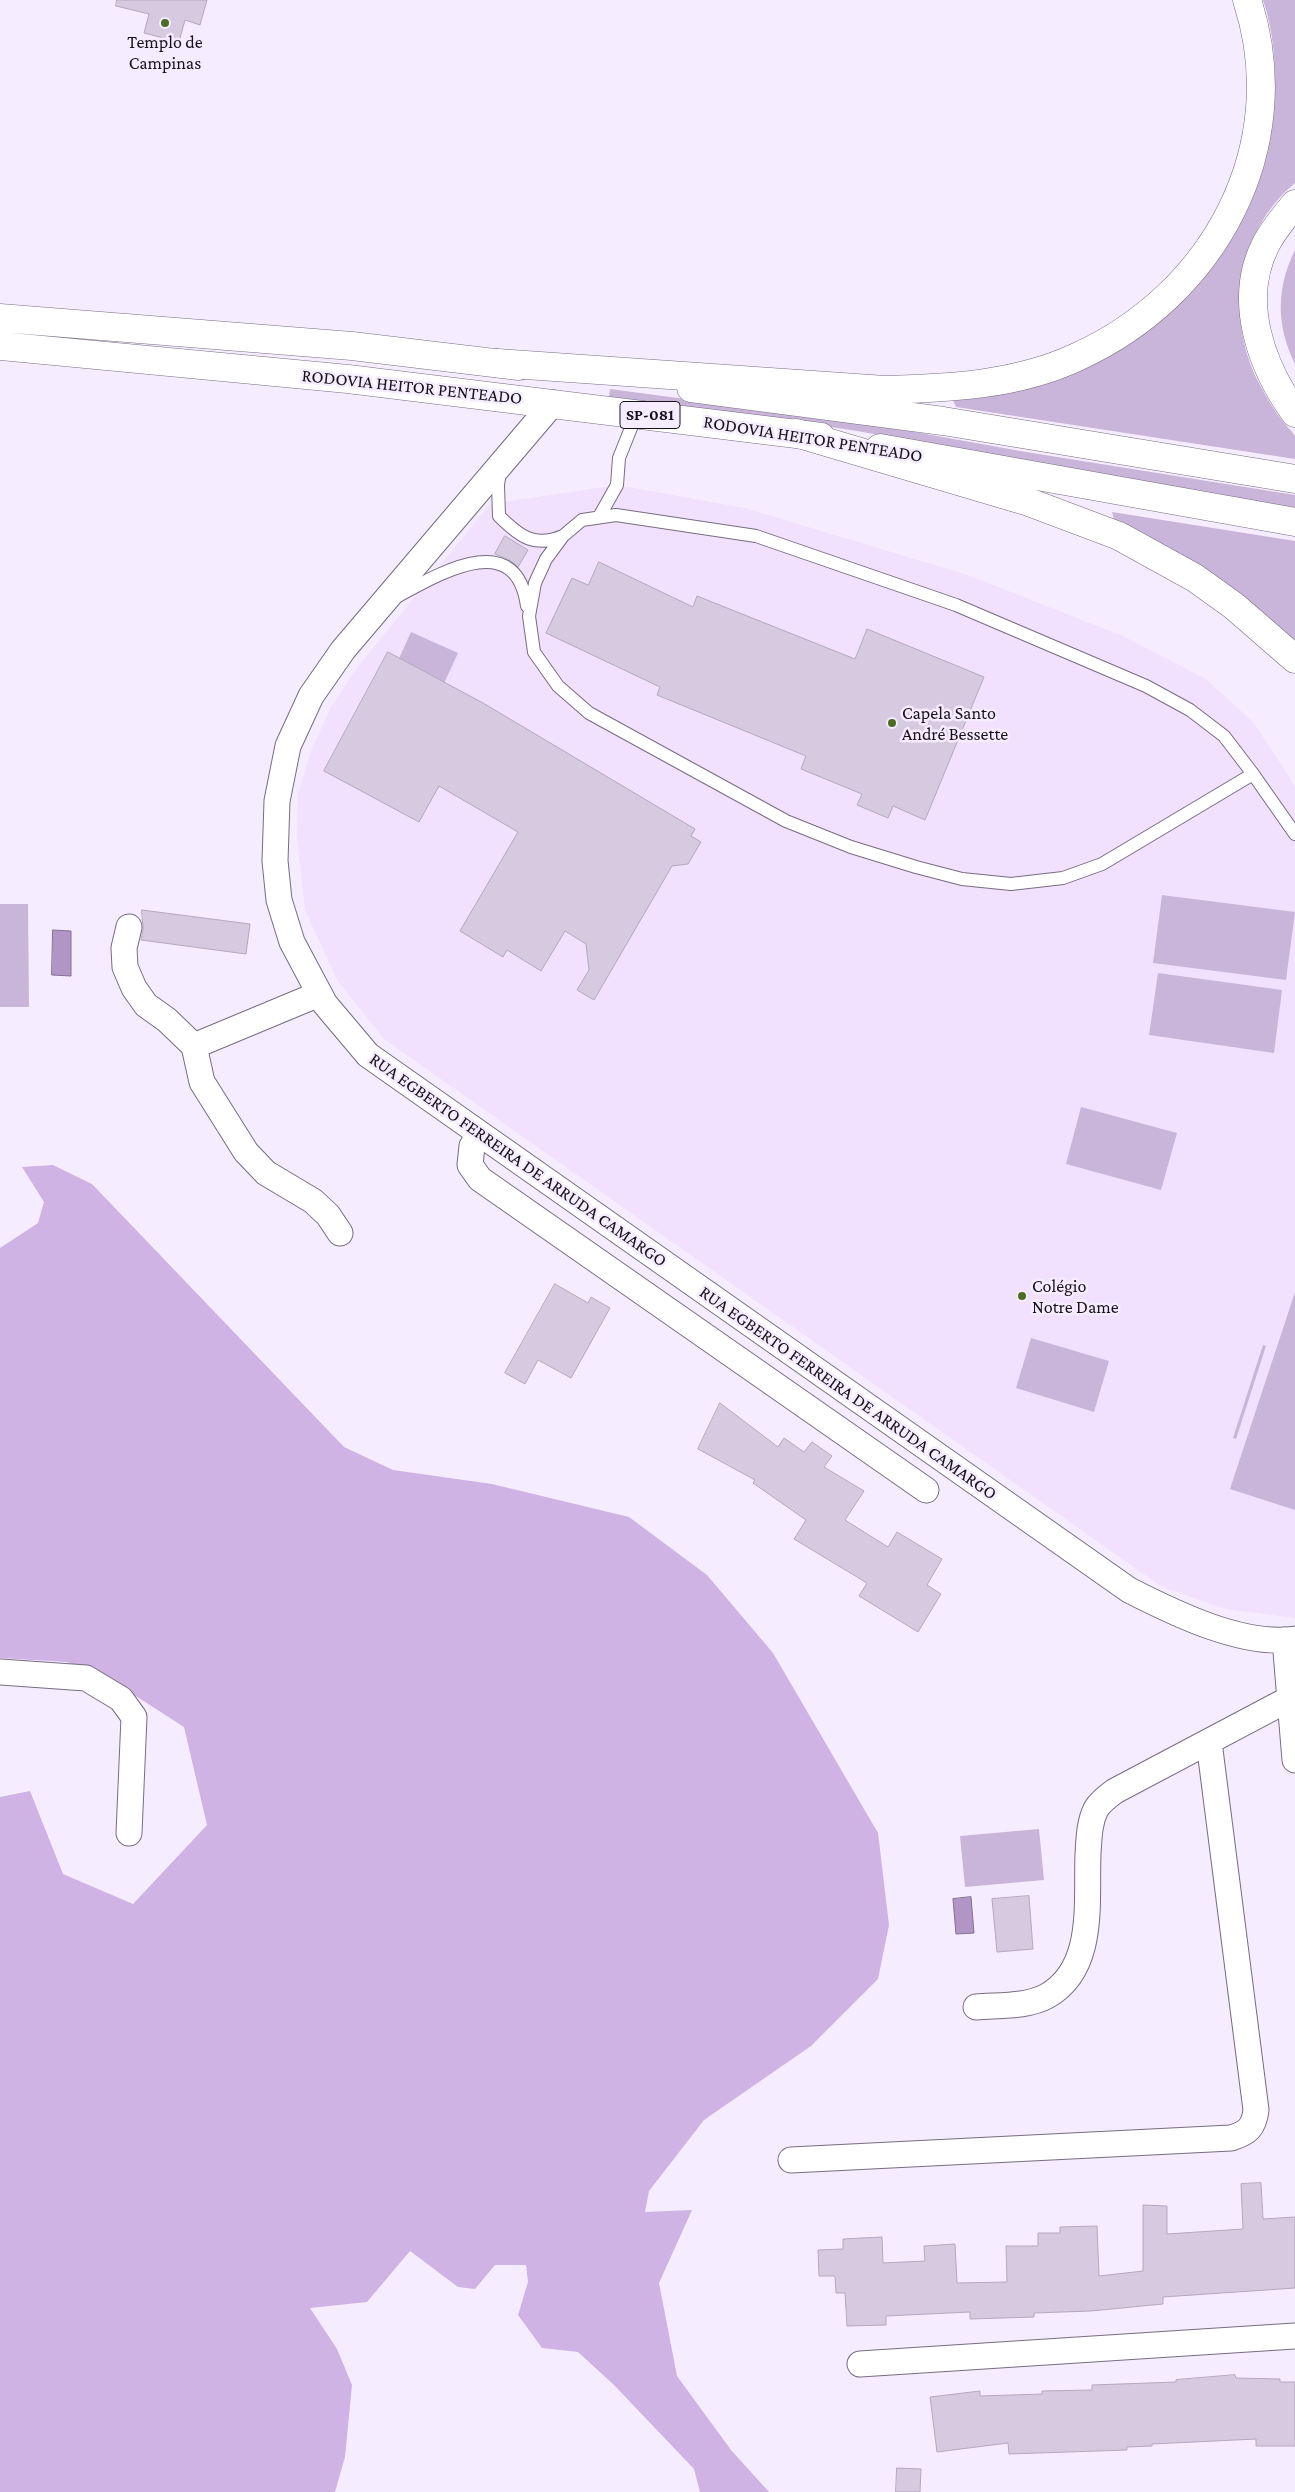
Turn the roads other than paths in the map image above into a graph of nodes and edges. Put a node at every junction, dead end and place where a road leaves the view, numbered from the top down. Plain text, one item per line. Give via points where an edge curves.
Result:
1 (1247, 0) edge
2 (1295, 204) edge
3 (0, 318) edge
4 (0, 346) edge
5 (498, 363) junction
6 (553, 403) junction
7 (637, 413) junction
8 (1295, 413) edge
9 (796, 433) junction
10 (502, 460) junction
11 (1295, 479) edge
12 (599, 517) junction
13 (1295, 522) edge
14 (564, 536) junction
15 (382, 604) junction
16 (529, 616) junction
17 (1295, 659) edge
18 (1253, 774) junction
19 (1295, 834) edge
20 (129, 927) dead end
21 (319, 994) junction
22 (194, 1046) junction
23 (480, 1134) junction
24 (340, 1233) dead end
25 (926, 1490) dead end
26 (1290, 1640) edge
27 (0, 1672) edge
28 (1289, 1699) junction
29 (1209, 1742) junction
30 (1295, 1760) edge
31 (129, 1833) dead end
32 (976, 2007) dead end
33 (791, 2160) dead end
34 (1295, 2336) edge
35 (860, 2364) dead end

1 - 5 main road via 1258,46 1261,108 1244,187 1207,251 1175,291 1111,340 1076,358 990,383 885,390
2 - 8 main road via 1265,245 1256,273 1253,303 1259,345 1273,378
3 - 5 main road, RODOVIA HEITOR PENTEADO / SP-081 via 352,346
4 - 6 main road, RODOVIA HEITOR PENTEADO / SP-081 via 348,379
5 - 11 main road, RODOVIA HEITOR PENTEADO / SP-081 via 943,421
6 - 7 main road, RODOVIA HEITOR PENTEADO / SP-081
6 - 10 street, RUA EGBERTO FERREIRA DE ARRUDA CAMARGO
7 - 9 main road, RODOVIA HEITOR PENTEADO / SP-081
7 - 12 lane via 619,458 617,485
9 - 13 main road, RODOVIA HEITOR PENTEADO / SP-081
9 - 17 main road via 1026,501 1119,536 1160,556 1203,584 1267,632
10 - 14 lane via 498,485 499,516 514,531 532,540 549,542
10 - 15 street, RUA EGBERTO FERREIRA DE ARRUDA CAMARGO
12 - 14 lane via 582,520
12 - 18 lane via 616,515 756,536 956,605 1146,686 1190,710 1224,736
14 - 16 lane via 546,559 535,583
15 - 16 lane via 449,570 473,561 493,562 513,572 525,587
15 - 21 street, RUA EGBERTO FERREIRA DE ARRUDA CAMARGO via 343,650 311,696 288,746 277,801 275,861 279,900 292,942
16 - 18 lane via 534,652 558,686 589,713 786,821 851,847 962,879 1011,884 1063,878 1102,864
18 - 19 lane
20 - 22 street via 124,948 125,968 134,988 146,1005
21 - 22 street
21 - 23 street, RUA EGBERTO FERREIRA DE ARRUDA CAMARGO via 368,1055
22 - 24 street via 202,1082 246,1152 266,1173 313,1200
23 - 25 street via 472,1146 470,1165 480,1179
23 - 26 street, RUA EGBERTO FERREIRA DE ARRUDA CAMARGO via 1129,1590 1186,1620 1241,1635
26 - 28 street
27 - 31 street via 86,1678 121,1699 134,1717
28 - 29 street
28 - 30 street
29 - 32 street via 1115,1791 1096,1809 1089,1835 1084,1946 1071,1975 1047,1996 1031,2002
29 - 33 street via 1256,2110 1254,2123 1245,2134 1231,2138
34 - 35 street

